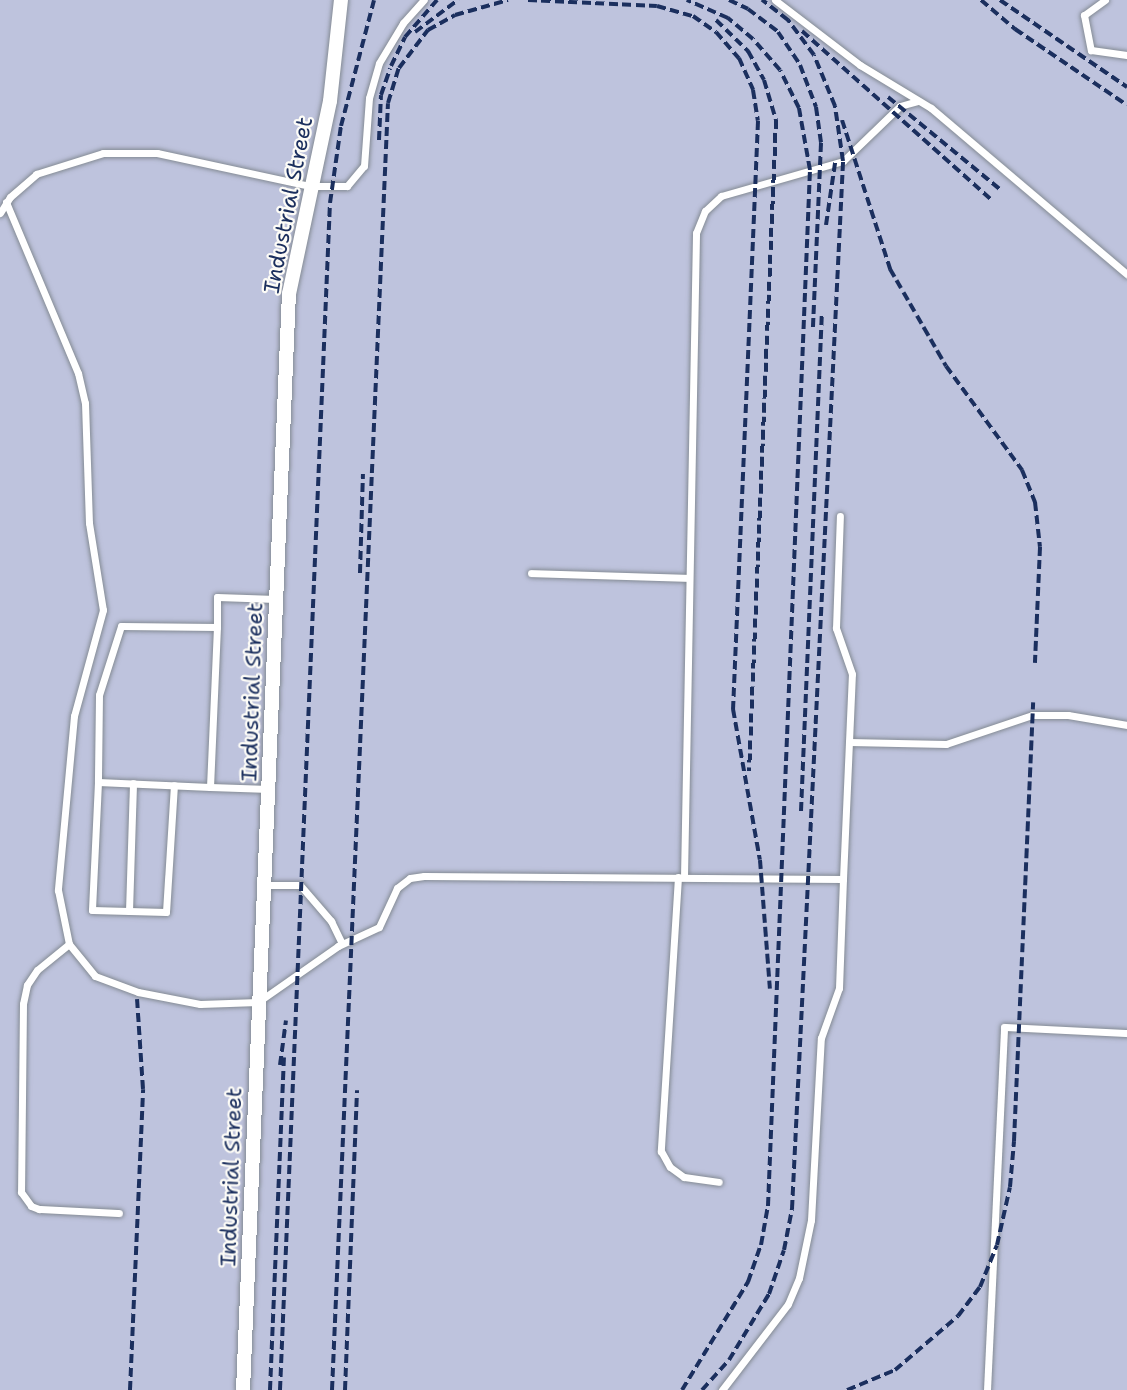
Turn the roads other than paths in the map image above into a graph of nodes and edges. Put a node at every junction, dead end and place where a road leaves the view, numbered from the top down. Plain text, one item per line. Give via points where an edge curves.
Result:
1 (341, 0) edge
2 (424, 0) edge
3 (775, 0) edge
4 (1106, 0) edge
5 (1127, 56) edge
6 (918, 101) junction
7 (310, 186) junction
8 (6, 202) junction
9 (0, 213) edge
10 (1127, 274) edge
11 (840, 516) dead end
12 (531, 573) dead end
13 (688, 578) junction
14 (276, 599) junction
15 (216, 627) junction
16 (1127, 725) edge
17 (849, 742) junction
18 (98, 782) junction
19 (134, 783) junction
20 (174, 785) junction
21 (210, 787) junction
22 (269, 789) junction
23 (681, 877) junction
24 (843, 879) junction
25 (264, 885) junction
26 (129, 911) junction
27 (69, 944) junction
28 (342, 944) junction
29 (258, 1002) junction
30 (1127, 1033) edge
31 (719, 1182) dead end
32 (119, 1213) dead end
33 (243, 1390) edge
34 (722, 1390) edge
35 (987, 1390) edge

1 - 7 street, Industrial Street via 330,101
2 - 7 lane via 403,23 379,63 369,98 361,174 347,186
3 - 6 lane via 860,65
4 - 5 lane via 1084,15 1091,50
6 - 10 lane
6 - 13 lane via 900,106 843,160 739,188 721,196 705,211 695,240 697,356
7 - 8 lane via 177,157 123,152 58,164 22,184
7 - 14 street, Industrial Street via 289,294
8 - 9 lane
8 - 27 lane via 78,373 87,429 88,523 103,597 100,626 74,716 58,890
11 - 17 lane via 836,627 852,674
12 - 13 lane
13 - 23 lane
14 - 15 lane via 217,597
14 - 22 street, Industrial Street
15 - 18 lane via 146,623 121,626 99,695
15 - 21 lane
16 - 17 lane via 1068,715 1032,714 946,744
17 - 24 lane
18 - 19 lane
18 - 26 lane via 92,910
19 - 20 lane
19 - 26 lane
20 - 21 lane
20 - 26 lane via 166,912
21 - 22 lane
22 - 25 street, Industrial Street
23 - 24 lane
23 - 28 lane via 454,874 410,878 398,888 379,927
23 - 31 lane via 661,1151 670,1167 684,1177
24 - 34 lane via 839,988 822,1038 806,1252 788,1304
25 - 28 lane via 300,885 331,921
25 - 29 street, Industrial Street
27 - 29 lane via 84,967 108,984 200,1004
27 - 32 lane via 37,970 27,986 23,1004 21,1192 31,1206 39,1209
28 - 29 lane
29 - 33 street, Industrial Street
30 - 35 lane via 1004,1027

